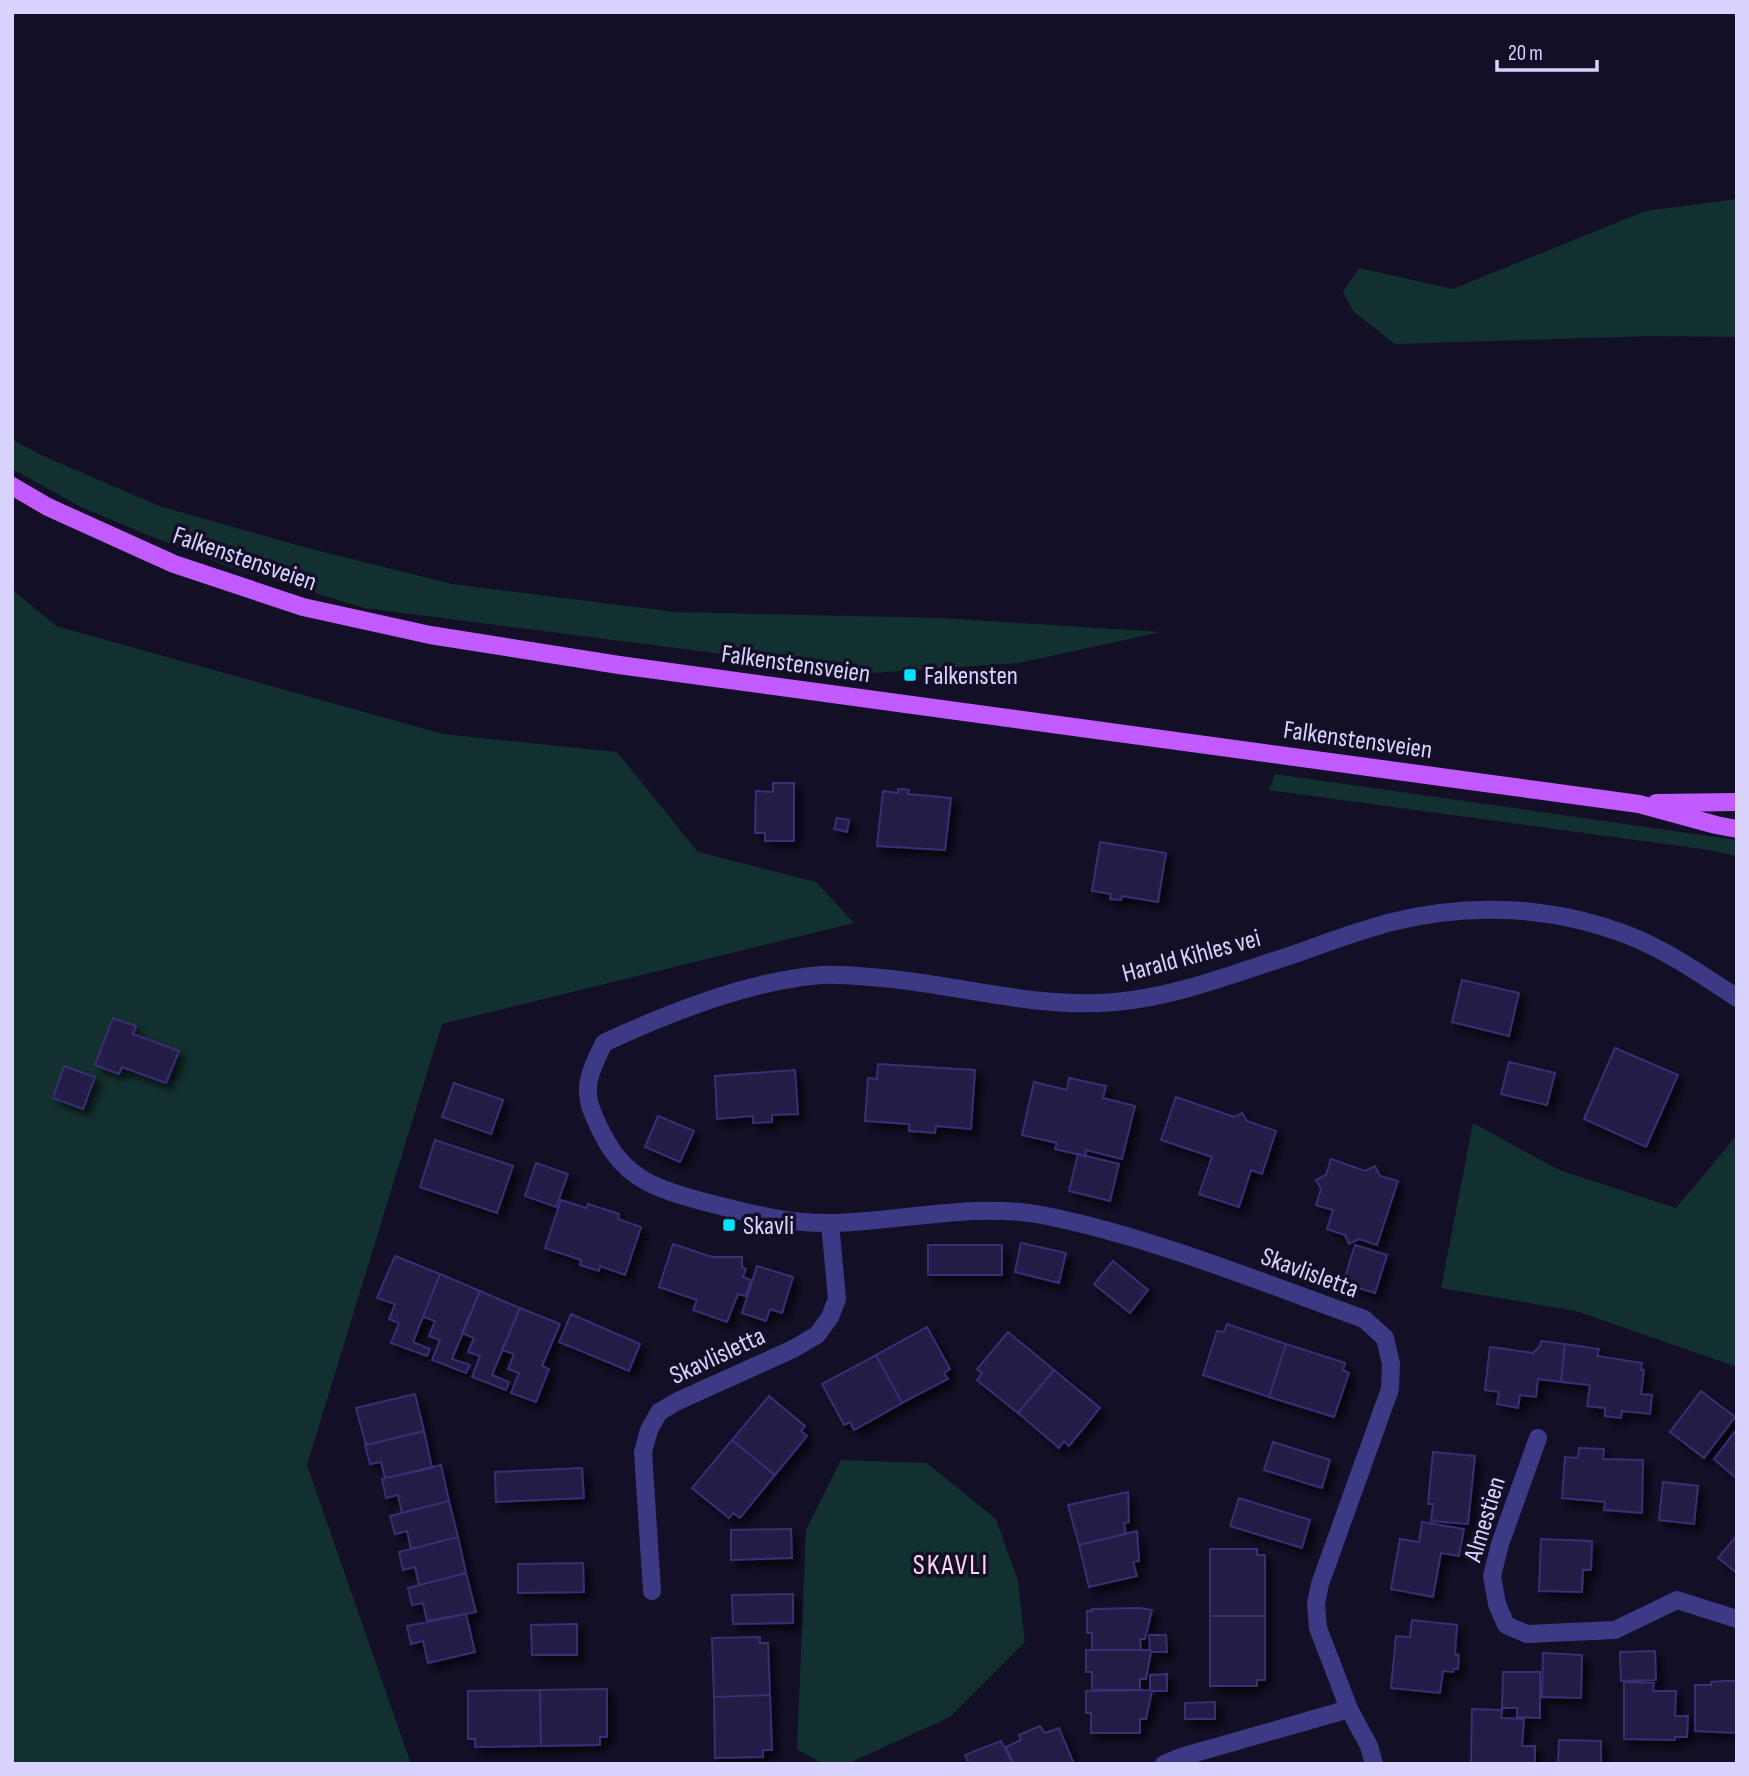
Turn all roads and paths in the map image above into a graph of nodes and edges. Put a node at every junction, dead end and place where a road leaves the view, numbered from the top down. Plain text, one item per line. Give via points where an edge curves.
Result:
1 (12, 486) edge
2 (1737, 802) edge
3 (1639, 804) junction
4 (1737, 829) edge
5 (1737, 998) edge
6 (604, 1043) joint
7 (830, 1223) junction
8 (1538, 1438) dead end
9 (652, 1591) dead end
10 (1737, 1619) edge
11 (1349, 1709) junction
12 (1164, 1764) edge
13 (1374, 1764) edge

1 - 3 main road, Falkenstensveien via 174,564 303,607 430,635 619,666
2 - 3 main road, Falkenstensveien
3 - 4 main road, Falkenstensveien
5 - 6 street, Harald Kihles vei via 1681,961 1630,936 1537,911 1488,909 1391,922 1200,985 1142,998 1041,1002 894,979 822,975 747,989 654,1020
6 - 7 street, Skavlisletta via 589,1072 587,1091 591,1112 625,1168 658,1189 739,1211
7 - 9 street, Skavlisletta via 836,1299 817,1335 678,1401 659,1412 649,1430 643,1452
7 - 11 street, Skavlisletta via 986,1211 1038,1214 1202,1260 1364,1320 1385,1338 1390,1389 1316,1604 1318,1628
8 - 10 street, Almestien via 1492,1576 1506,1625 1527,1634 1615,1630 1677,1600
11 - 12 street
11 - 13 street, Skavlisletta

